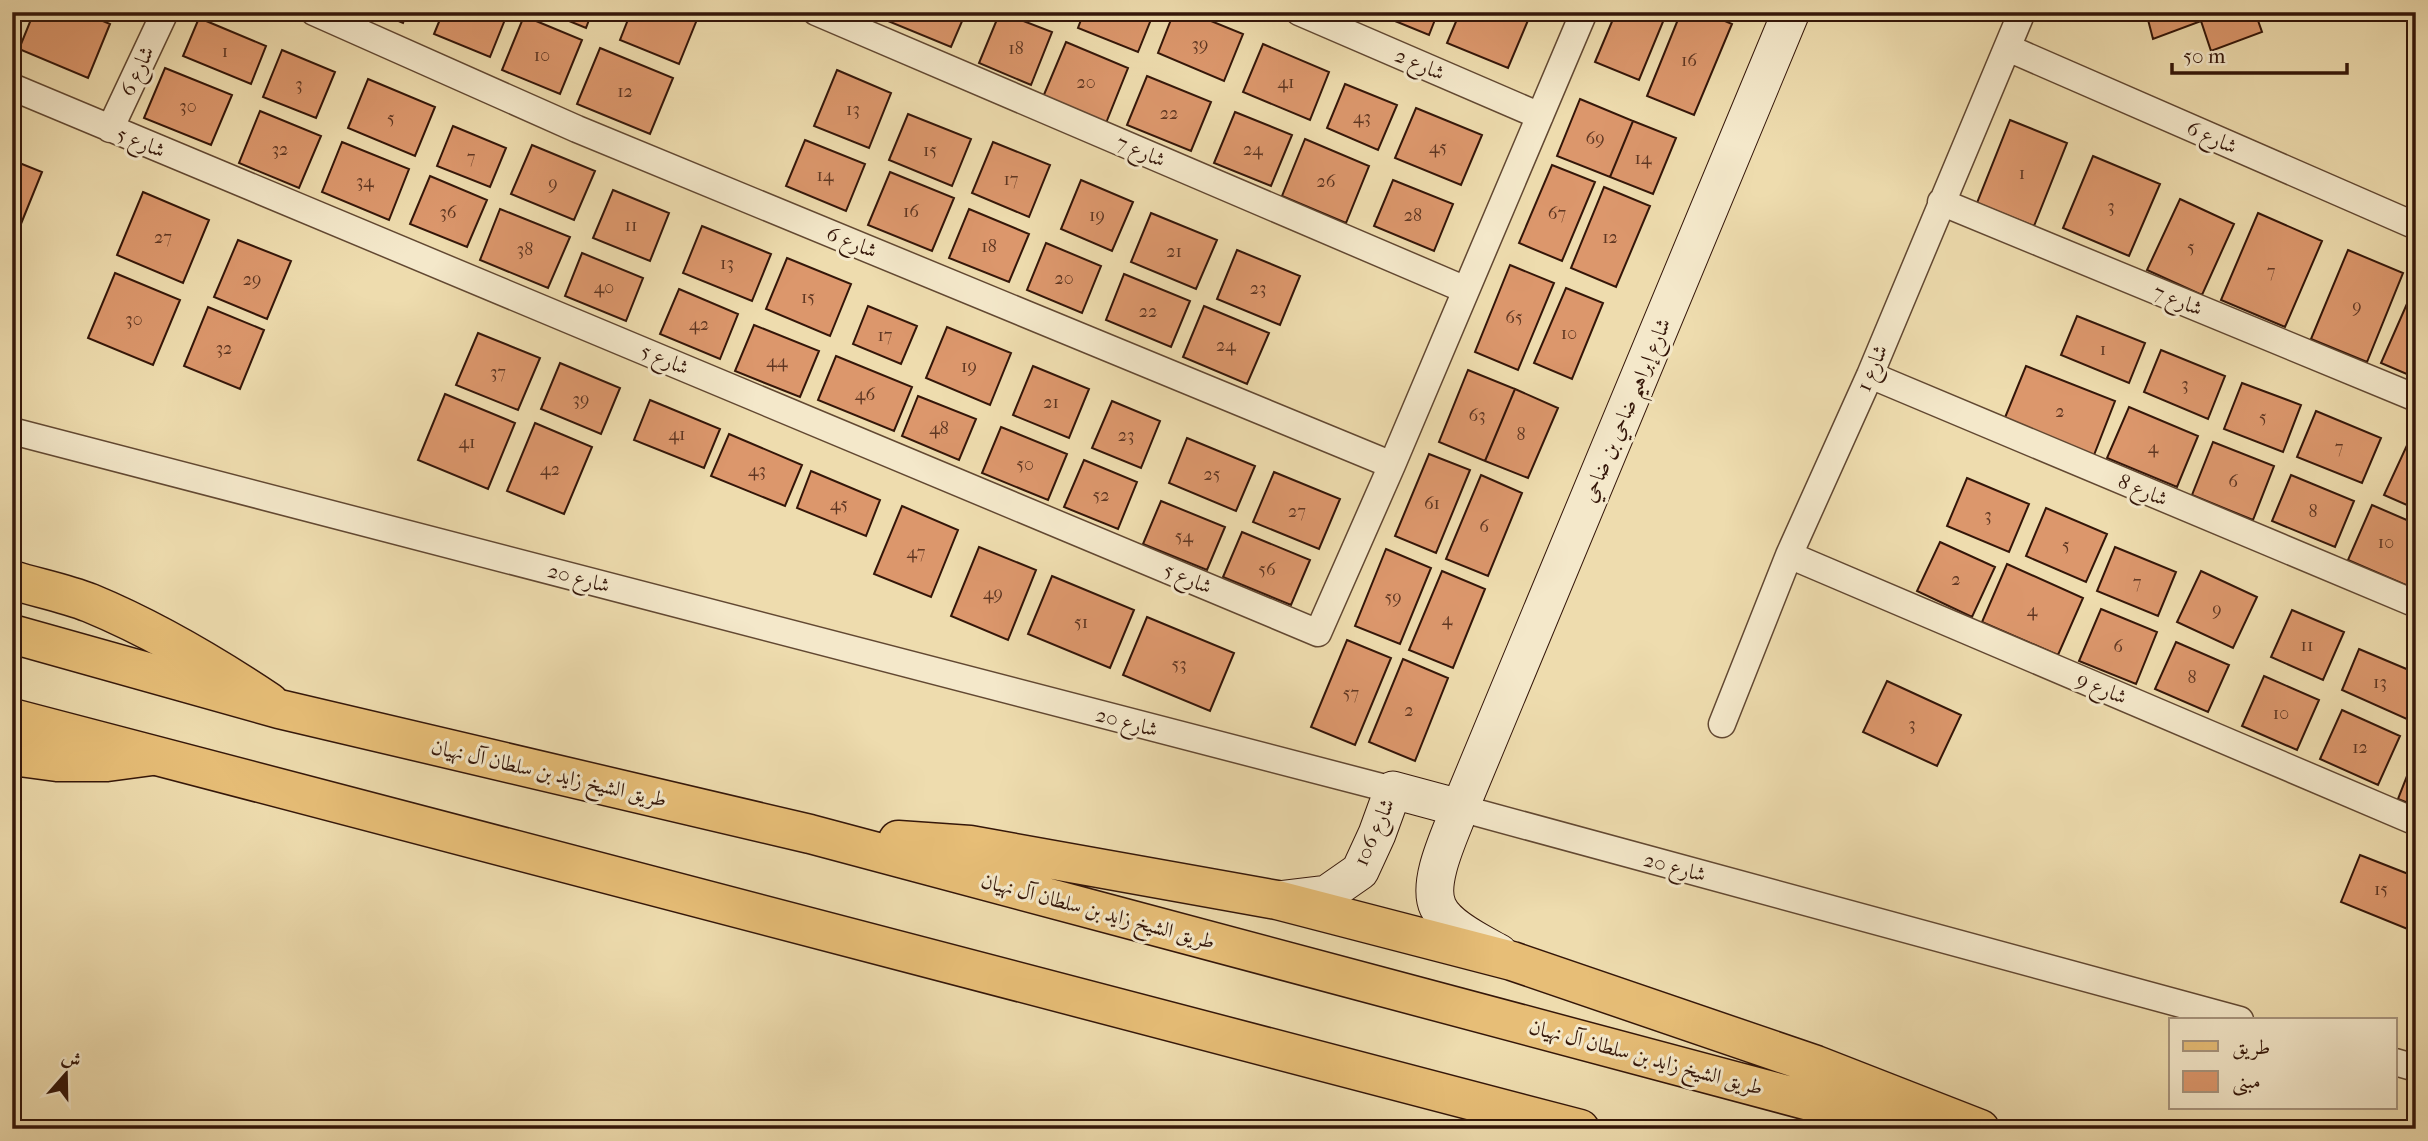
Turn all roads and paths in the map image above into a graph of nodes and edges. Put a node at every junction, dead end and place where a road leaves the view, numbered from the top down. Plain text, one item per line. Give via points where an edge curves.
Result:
1 (165, 12) edge
2 (314, 12) edge
3 (816, 12) edge
4 (1299, 12) edge
5 (1584, 12) edge
6 (1791, 12) edge
7 (2022, 12) edge
8 (2008, 48) junction
9 (12, 87) edge
10 (1540, 116) junction
11 (110, 129) junction
12 (1941, 202) junction
13 (2416, 226) edge
14 (1466, 290) junction
15 (1870, 375) junction
16 (2416, 398) edge
17 (12, 431) edge
18 (1392, 465) junction
19 (1789, 555) junction
20 (12, 580) edge
21 (2416, 604) edge
22 (12, 634) edge
23 (279, 709) junction
24 (12, 718) edge
25 (1722, 724) dead end
26 (12, 756) edge
27 (152, 756) junction
28 (1393, 790) junction
29 (1460, 808) junction
30 (2416, 822) edge
31 (810, 835) junction
32 (1277, 900) junction
33 (1512, 961) junction
34 (2233, 1018) edge
35 (2396, 1062) edge
36 (2416, 1068) edge
37 (1580, 1129) edge
38 (1914, 1129) edge
39 (1980, 1129) edge

1 - 11 street, شارع 6
2 - 18 street, شارع 6 via 577,129
3 - 14 street, شارع 7
4 - 10 street, شارع 2
5 - 10 street
6 - 29 street, شارع إبراهيم ضاحي بن ضاحي
7 - 8 street, شارع 1
8 - 12 street, شارع 1
8 - 13 street, شارع 6
9 - 11 street, شارع 5
10 - 14 street
11 - 18 street, شارع 5 via 1318,633
12 - 15 street, شارع 1
12 - 16 street, شارع 7
14 - 18 street
15 - 19 street, شارع 1
15 - 21 street, شارع 8
17 - 28 street, شارع 20
19 - 25 street, شارع 1
19 - 30 street, شارع 9
20 - 23 main road, طريق الشيخ زايد بن سلطان آل نهيان via 87,602 127,620 205,661
22 - 23 main road, طريق الشيخ زايد بن سلطان آل نهيان
23 - 31 main road, طريق الشيخ زايد بن سلطان آل نهيان
24 - 27 main road
26 - 27 main road via 57,762
27 - 37 main road
28 - 29 street, شارع 20
28 - 32 street, شارع 106 via 1360,871 1327,894
29 - 33 street via 1438,870 1438,908 1472,938
29 - 34 street, شارع 20
31 - 32 main road via 970,845
31 - 38 main road, طريق الشيخ زايد بن سلطان آل نهيان
32 - 33 main road
33 - 39 main road via 1816,1065
35 - 36 street

